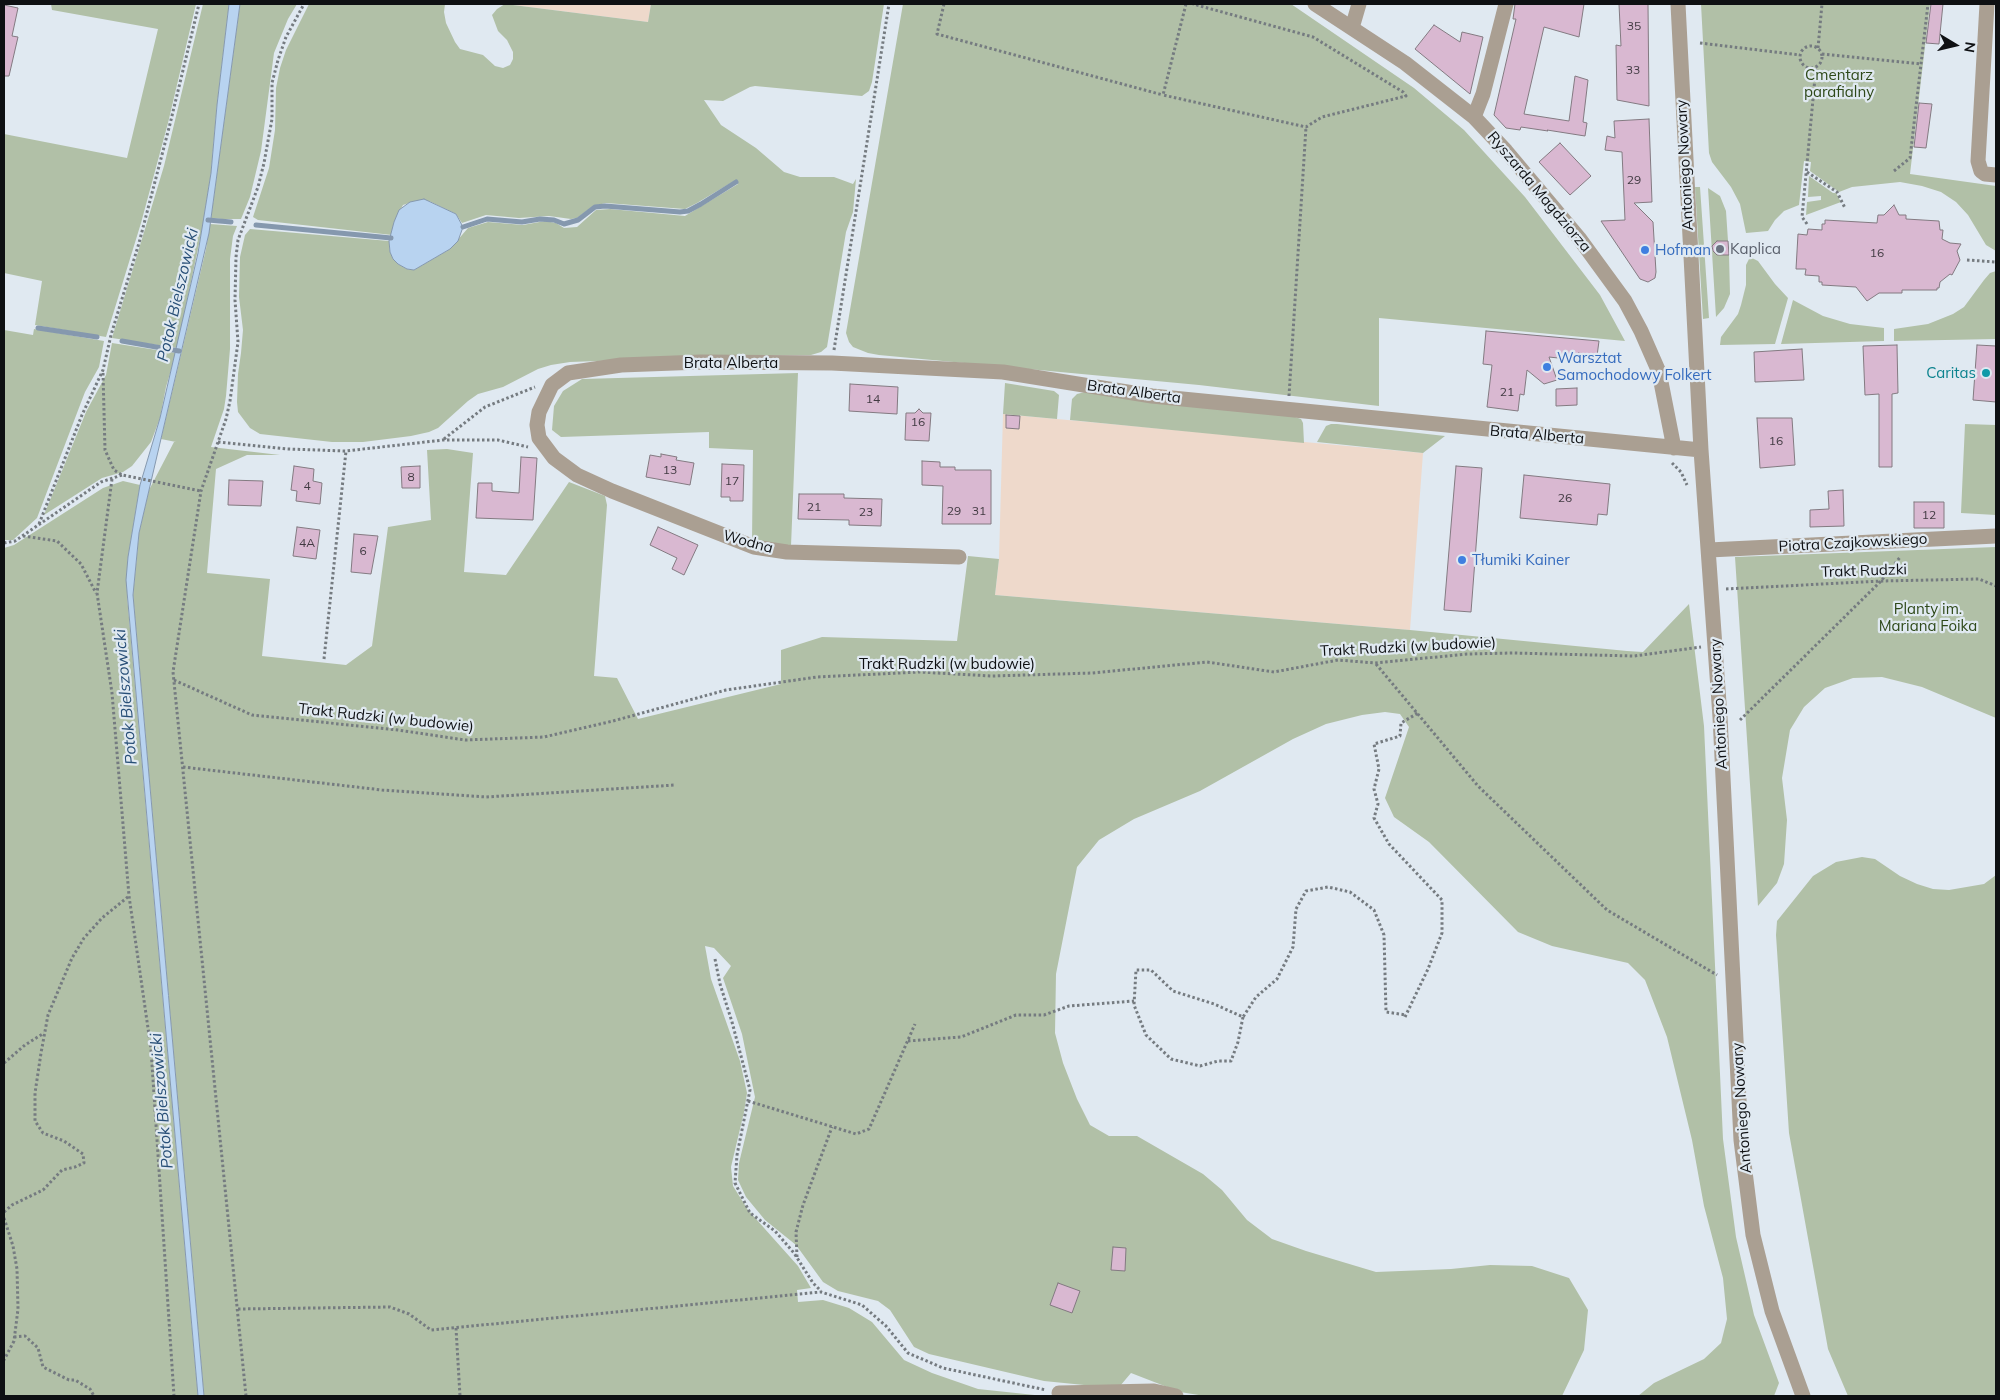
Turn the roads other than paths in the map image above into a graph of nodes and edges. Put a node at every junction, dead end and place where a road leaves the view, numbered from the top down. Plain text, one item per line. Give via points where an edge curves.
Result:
1 (1315, 4) edge
2 (1359, 4) edge
3 (1506, 4) edge
4 (1678, 4) edge
5 (1987, 4) edge
6 (1352, 28) junction
7 (1474, 117) junction
8 (1996, 176) edge
9 (568, 374) joint
10 (1674, 448) junction
11 (1701, 450) junction
12 (1996, 536) edge
13 (1709, 550) junction
14 (959, 557) dead end
15 (1059, 1393) road end
16 (1176, 1396) edge
17 (1803, 1396) edge

1 - 6 street, Ryszarda Magdziorza
2 - 6 street
3 - 7 street
4 - 11 street, Antoniego Nowary
5 - 8 street via 1978,161 1984,174
6 - 7 street, Ryszarda Magdziorza via 1405,63
7 - 10 street, Ryszarda Magdziorza via 1579,238 1625,301 1659,372
9 - 10 street, Brata Alberta via 621,365 701,362 832,363 1003,372 1152,396
9 - 14 street, Wodna via 552,385 539,412 539,438 554,458 578,475 612,491 754,547 787,552
10 - 11 street, Brata Alberta
11 - 13 street, Antoniego Nowary
12 - 13 street, Piotra Czajkowskiego
13 - 17 street, Antoniego Nowary via 1741,1140 1753,1236 1772,1312
15 - 16 street via 1154,1391

